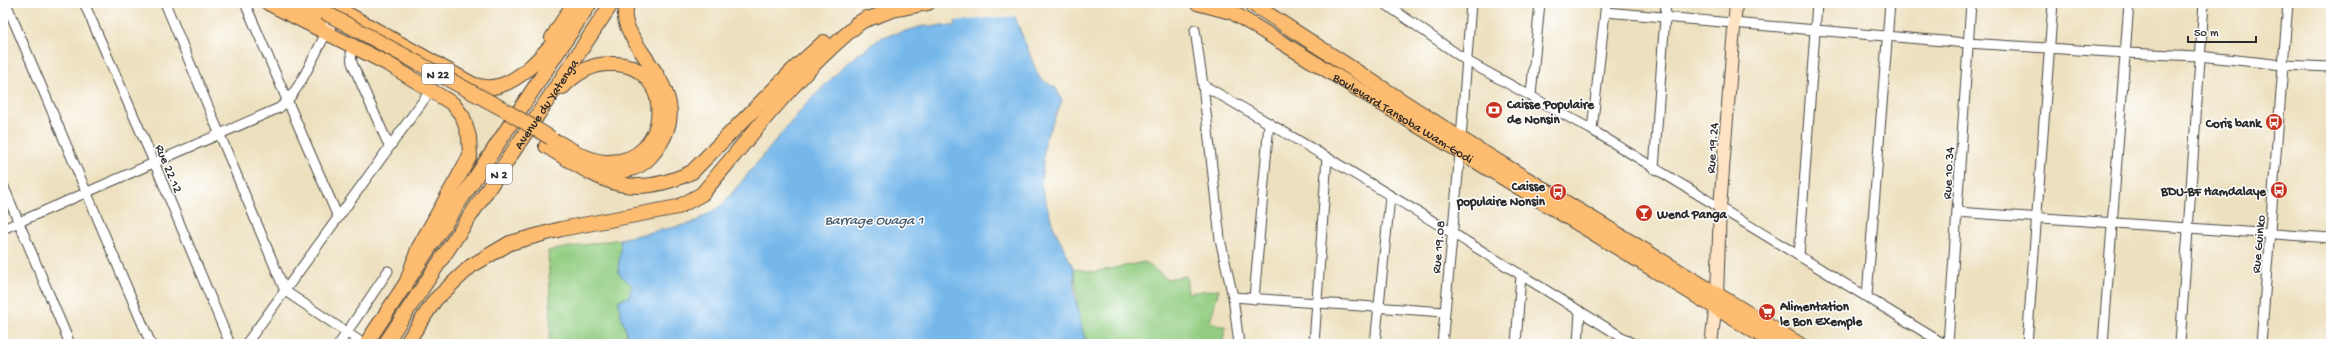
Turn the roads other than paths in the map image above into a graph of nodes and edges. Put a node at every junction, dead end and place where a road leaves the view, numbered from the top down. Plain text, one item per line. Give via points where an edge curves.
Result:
1 (6, 3) edge
2 (84, 3) edge
3 (165, 3) edge
4 (246, 3) edge
5 (268, 3) edge
6 (292, 3) edge
7 (306, 3) edge
8 (328, 3) edge
9 (574, 3) edge
10 (590, 3) edge
11 (612, 3) edge
12 (627, 3) edge
13 (928, 3) edge
14 (1197, 3) edge
15 (1217, 3) edge
16 (1251, 3) edge
17 (1471, 3) edge
18 (1540, 3) edge
19 (1666, 3) edge
20 (1736, 3) edge
21 (1817, 3) edge
22 (1890, 3) edge
23 (1971, 3) edge
24 (2053, 3) edge
25 (2129, 3) edge
26 (2204, 3) edge
27 (2288, 3) edge
28 (1386, 4) edge
29 (342, 7) edge
30 (1605, 7) edge
31 (1233, 13) junction
32 (866, 18) junction
33 (1665, 18) junction
34 (1734, 23) junction
35 (1195, 30) dead end
36 (1815, 30) junction
37 (327, 32) junction
38 (1888, 36) junction
39 (1968, 43) junction
40 (354, 47) junction
41 (2050, 48) junction
42 (2125, 53) junction
43 (542, 55) junction
44 (2199, 56) junction
45 (1467, 61) junction
46 (2283, 65) junction
47 (2331, 67) edge
48 (1204, 85) junction
49 (431, 90) junction
50 (1531, 95) junction
51 (287, 103) junction
52 (538, 116) junction
53 (1269, 123) junction
54 (1592, 130) junction
55 (222, 135) junction
56 (549, 142) junction
57 (390, 146) junction
58 (1460, 146) junction
59 (1327, 157) junction
60 (154, 162) junction
61 (575, 164) junction
62 (1654, 169) junction
63 (3, 185) edge
64 (87, 192) junction
65 (1390, 197) junction
66 (1720, 208) junction
67 (1957, 212) junction
68 (338, 217) junction
69 (2037, 218) junction
70 (18, 222) junction
71 (2113, 225) junction
72 (3, 229) edge
73 (2188, 229) junction
74 (1451, 230) junction
75 (2270, 233) junction
76 (2331, 238) edge
77 (1799, 256) junction
78 (388, 271) dead end
79 (1521, 275) junction
80 (405, 287) junction
81 (285, 291) junction
82 (1867, 296) junction
83 (1233, 297) junction
84 (1254, 299) junction
85 (1716, 301) junction
86 (1316, 303) junction
87 (1379, 307) junction
88 (1580, 311) junction
89 (1444, 312) junction
90 (347, 333) junction
91 (70, 344) edge
92 (152, 344) edge
93 (230, 344) edge
94 (246, 344) edge
95 (339, 344) edge
96 (365, 344) edge
97 (385, 344) edge
98 (406, 344) edge
99 (1239, 344) edge
100 (1314, 344) edge
101 (1375, 344) edge
102 (1442, 344) edge
103 (1516, 344) edge
104 (1578, 344) edge
105 (1633, 344) edge
106 (1711, 344) edge
107 (1775, 344) edge
108 (1799, 344) edge
109 (1944, 344) edge
110 (1948, 344) edge
111 (2027, 344) edge
112 (2103, 344) edge
113 (2180, 344) edge
114 (2261, 344) edge

1 - 64 street
2 - 60 street, Rue 22.12
3 - 55 street
4 - 51 street
5 - 37 main road
6 - 56 main road, N 22
7 - 56 main road, N 22, bridge via 503,109
8 - 29 main road
9 - 43 main road
10 - 43 main road
10 - 80 main road, Avenue du Yatenga / N 2
11 - 52 main road, Avenue du Yatenga / N 2
12 - 61 main road via 625,18 632,37 661,81 671,105 667,131 647,162 621,173
13 - 32 main road
14 - 31 main road
15 - 31 main road, Boulevard Tansoba Wam-Godi
16 - 58 main road, Boulevard Tansoba Wam-Godi
17 - 45 street, Rue 19.08
18 - 50 street
19 - 33 street
20 - 34 street, Rue 19.24
21 - 36 street
22 - 38 street
23 - 39 street, Rue 10.34
24 - 41 street
25 - 42 street
26 - 44 street
27 - 46 street, Rue Guinko
28 - 45 street
29 - 37 street
29 - 43 main road via 474,85 491,88 504,84 521,74
30 - 33 street
30 - 54 street
31 - 58 main road, Boulevard Tansoba Wam-Godi
32 - 61 main road via 831,36 793,70 692,172 671,182 641,187 601,179
32 - 98 main road via 836,42 812,67 702,194 678,207 561,229 510,243 471,266 435,300
33 - 34 street
33 - 62 street
34 - 36 street
34 - 66 street, Rue 19.24
35 - 48 street
36 - 38 street
36 - 77 street
37 - 40 main road
37 - 51 street
38 - 39 street
38 - 82 street
39 - 41 street
39 - 67 street, Rue 10.34
40 - 49 main road
40 - 57 street via 351,54 352,63
41 - 42 street
41 - 69 street
42 - 44 street
42 - 71 street
44 - 46 street
44 - 73 street
45 - 50 street
45 - 58 street, Rue 19.08
46 - 47 street
46 - 75 street, Rue Guinko
48 - 53 street
48 - 83 street via 1220,239
49 - 57 street
49 - 80 main road via 454,104 463,117 469,137 470,156 418,249
50 - 54 street
51 - 55 street
51 - 68 street
52 - 56 main road via 570,80 589,67 618,63 637,69 652,85 659,105 657,124 651,140 642,151 623,161 604,162
52 - 97 main road, Avenue du Yatenga / N 2
53 - 59 street
53 - 84 street
54 - 62 street
55 - 60 street
55 - 81 street
56 - 61 main road
57 - 68 street
58 - 74 street, Rue 19.08
58 - 85 main road, Boulevard Tansoba Wam-Godi
59 - 65 street
59 - 86 street
60 - 64 street
60 - 93 street, Rue 22.12
62 - 66 street
63 - 70 street
64 - 70 street
64 - 92 street
65 - 74 street
65 - 87 street
66 - 77 street
66 - 85 street, Rue 19.24
67 - 69 street
67 - 110 street, Rue 10.34
68 - 81 street
69 - 71 street
69 - 111 street
70 - 72 street
70 - 91 street
71 - 73 street
71 - 112 street
73 - 75 street
73 - 113 street
74 - 79 street
74 - 89 street, Rue 19.08
75 - 76 street
75 - 114 street, Rue Guinko
77 - 82 street
78 - 90 street
79 - 88 street
79 - 103 street
80 - 96 main road, Avenue du Yatenga / N 2
81 - 90 street
81 - 94 street
82 - 109 street
83 - 84 street
83 - 99 street
84 - 86 street
85 - 106 street, Rue 19.24
85 - 107 main road, Boulevard Tansoba Wam-Godi
85 - 108 main road, Boulevard Tansoba Wam-Godi
86 - 87 street
86 - 100 street
87 - 89 street
87 - 101 street
88 - 104 street
88 - 105 street
89 - 102 street, Rue 19.08
90 - 95 street
90 - 96 street

